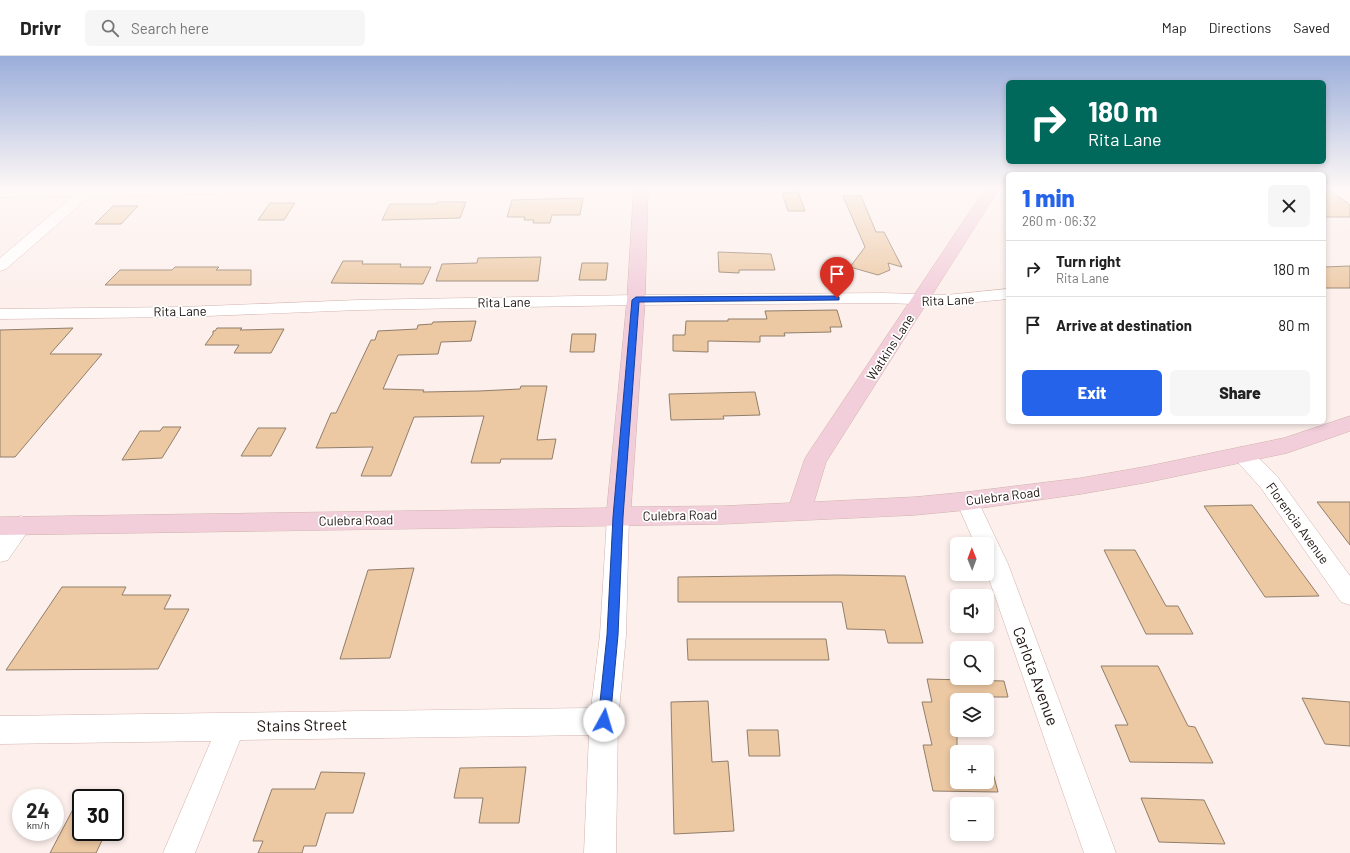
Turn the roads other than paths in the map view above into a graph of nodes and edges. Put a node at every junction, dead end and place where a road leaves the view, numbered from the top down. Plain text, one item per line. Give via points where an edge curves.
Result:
1 (47, 226) edge
2 (639, 226) edge
3 (968, 226) edge
4 (0, 266) edge
5 (1006, 294) edge
6 (636, 300) junction
7 (920, 301) junction
8 (0, 314) edge
9 (1350, 423) edge
10 (1242, 454) junction
11 (967, 501) junction
12 (800, 510) junction
13 (618, 517) junction
14 (11, 526) edge
15 (0, 553) edge
16 (1350, 595) edge
17 (604, 721) junction
18 (232, 726) junction
19 (0, 730) edge
20 (179, 853) edge
21 (600, 853) edge
22 (1100, 853) edge

1 - 4 street
2 - 6 street
3 - 7 street, Watkins Lane
5 - 7 street, Rita Lane via 971,300
6 - 7 street, Rita Lane via 883,298
6 - 8 street, Rita Lane via 358,304 182,312
6 - 13 street
7 - 12 street, Watkins Lane via 815,460
9 - 10 street, Culebra Road via 1287,445
10 - 11 street, Culebra Road via 1082,486
10 - 16 street, Florencia Avenue via 1269,482
11 - 12 street, Culebra Road via 915,506
11 - 22 street, Carlota Avenue via 996,564
12 - 13 street, Culebra Road via 723,515
13 - 14 street, Culebra Road
13 - 17 street via 613,635
14 - 15 street
17 - 18 street, Stains Street
17 - 21 street
18 - 19 street, Stains Street
18 - 20 street

